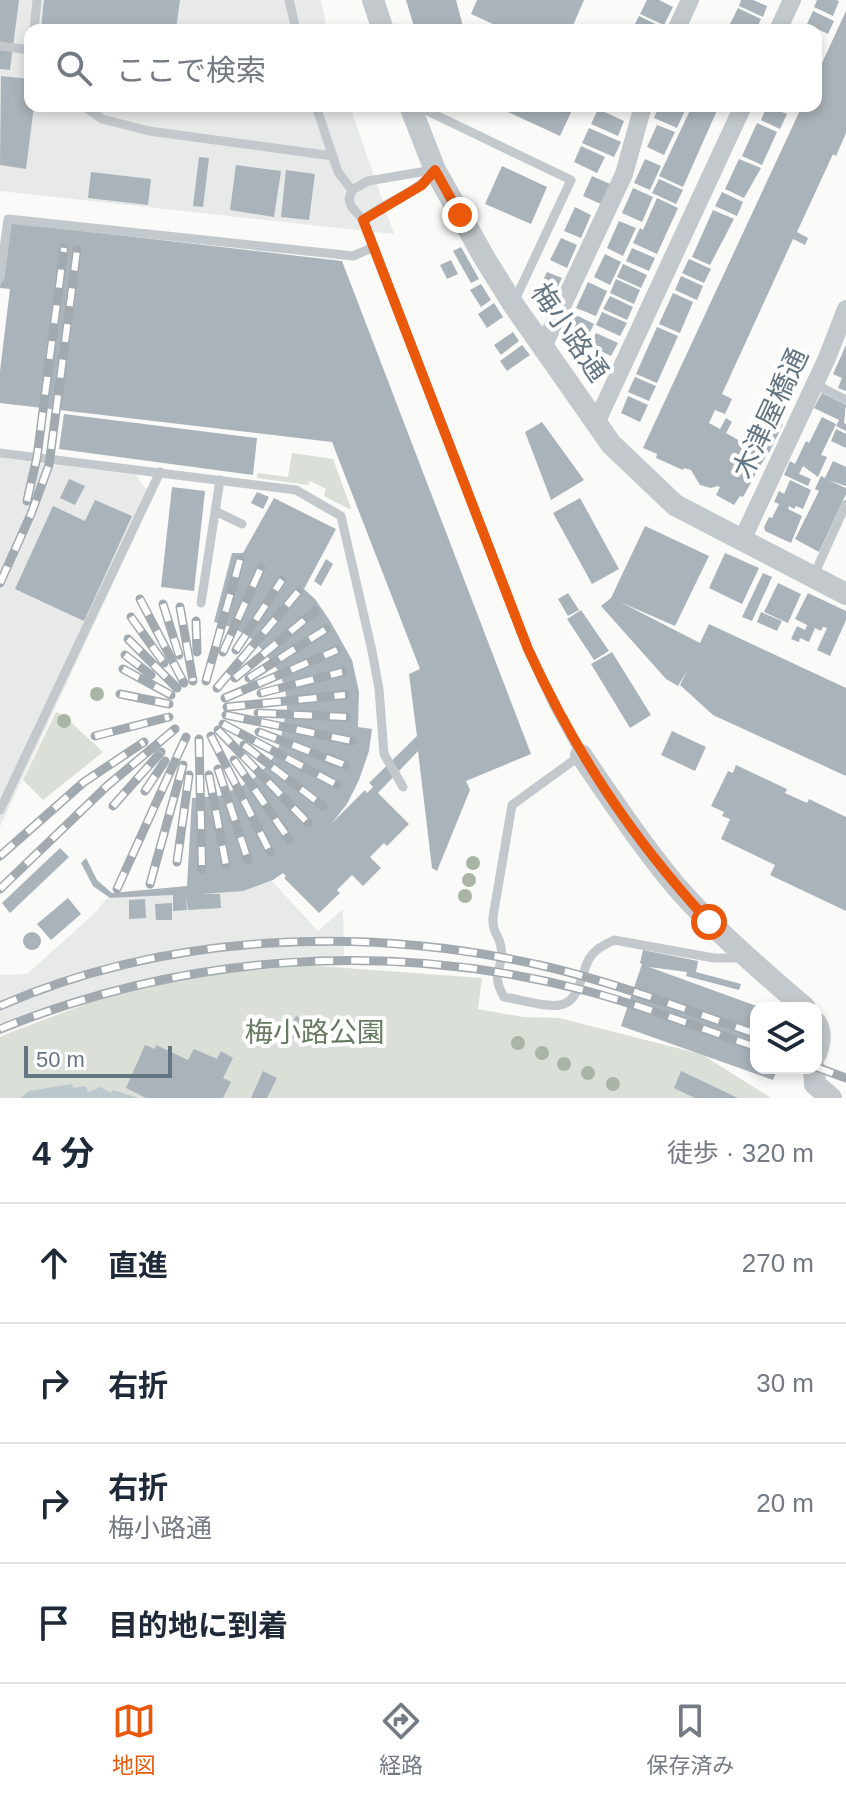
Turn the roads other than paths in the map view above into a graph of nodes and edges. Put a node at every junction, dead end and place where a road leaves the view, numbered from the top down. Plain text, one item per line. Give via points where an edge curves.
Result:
1 (37, 0) edge
2 (289, 0) edge
3 (373, 0) edge
4 (690, 0) edge
5 (792, 0) edge
6 (35, 24) edge
7 (295, 24) edge
8 (381, 24) edge
9 (679, 24) edge
10 (781, 24) edge
11 (0, 46) edge
12 (24, 49) edge
13 (92, 112) edge
14 (318, 112) edge
15 (412, 112) edge
16 (429, 112) edge
17 (641, 112) edge
18 (740, 112) edge
19 (333, 156) junction
20 (435, 170) junction
21 (352, 190) junction
22 (363, 220) junction
23 (374, 247) junction
24 (0, 278) edge
25 (513, 304) junction
26 (846, 309) edge
27 (543, 347) junction
28 (815, 384) junction
29 (846, 400) edge
30 (596, 423) junction
31 (0, 453) edge
32 (160, 472) junction
33 (220, 480) junction
34 (846, 504) edge
35 (217, 512) junction
36 (242, 524) dead end
37 (742, 540) junction
38 (813, 577) junction
39 (846, 594) edge
40 (201, 603) dead end
41 (581, 755) junction
42 (403, 787) dead end
43 (0, 810) edge
44 (749, 958) junction
45 (798, 1002) edge
46 (814, 1074) edge
47 (831, 1098) edge

1 - 6 lane
2 - 7 lane
3 - 8 street
4 - 9 street
5 - 10 street
11 - 12 lane
13 - 19 lane via 138,129
14 - 19 lane
15 - 20 street, 梅小路通
16 - 25 lane via 571,180
17 - 27 street via 624,174
18 - 30 street
19 - 21 lane
20 - 21 lane via 368,181
20 - 22 lane via 422,185
20 - 25 street, 梅小路通
21 - 22 lane via 351,206
22 - 23 lane
23 - 24 lane via 353,256 8,219
23 - 41 lane via 528,649
25 - 27 street, 梅小路通
26 - 28 street, 木津屋橋通
27 - 30 street, 梅小路通
28 - 29 lane
28 - 37 street, 木津屋橋通
30 - 37 street, 梅小路通 via 675,505
31 - 32 lane
32 - 33 lane
32 - 43 lane
33 - 35 lane
33 - 42 lane via 296,490 341,516 374,664 384,754
34 - 38 lane
35 - 36 lane
35 - 40 lane
37 - 38 street, 梅小路通
38 - 39 street, 梅小路通
41 - 44 street via 677,886
41 - 44 lane via 512,805 492,930 501,947 495,982 504,997 559,1006 569,1001 590,956 614,940 714,958
44 - 45 street
46 - 47 street via 815,1084

